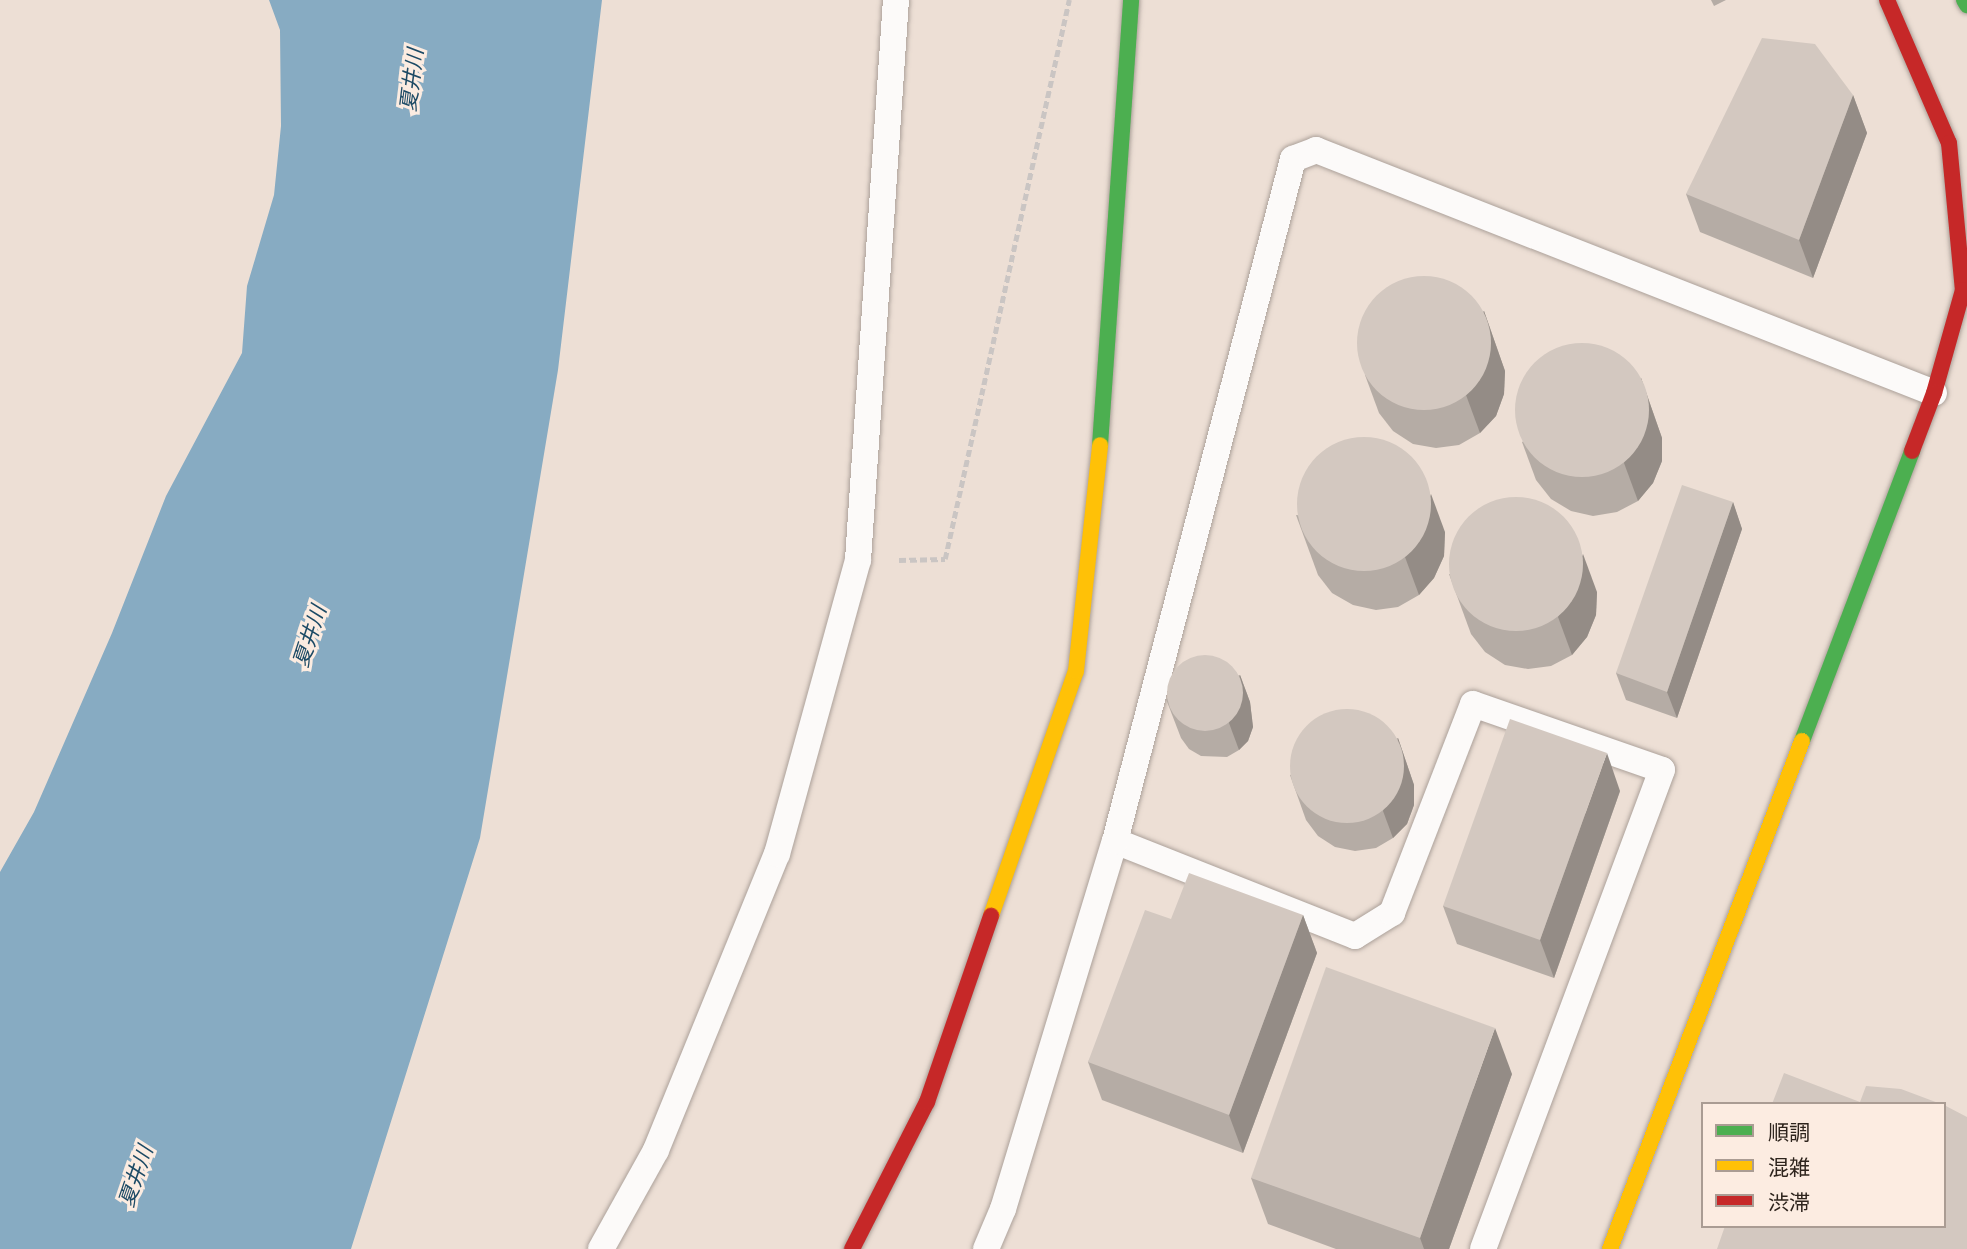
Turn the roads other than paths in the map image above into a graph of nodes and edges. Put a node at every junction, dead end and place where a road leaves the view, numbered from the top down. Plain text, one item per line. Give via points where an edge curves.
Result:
1 (896, 0) edge
2 (1131, 0) edge
3 (1887, 0) edge
4 (1964, 0) edge
5 (1967, 5) edge
6 (1934, 393) junction
7 (1115, 841) junction
8 (601, 1249) edge
9 (852, 1249) edge
10 (988, 1249) edge
11 (1483, 1249) edge
12 (1610, 1249) edge

1 - 8 lane via 858,560 777,854 656,1150
2 - 9 main road via 1101,435 1076,671 927,1102
3 - 6 main road via 1949,143 1963,290
4 - 5 main road
6 - 7 lane via 1316,150 1293,159
6 - 12 main road
7 - 10 lane
7 - 11 lane via 1355,936 1392,913 1473,704 1662,770

